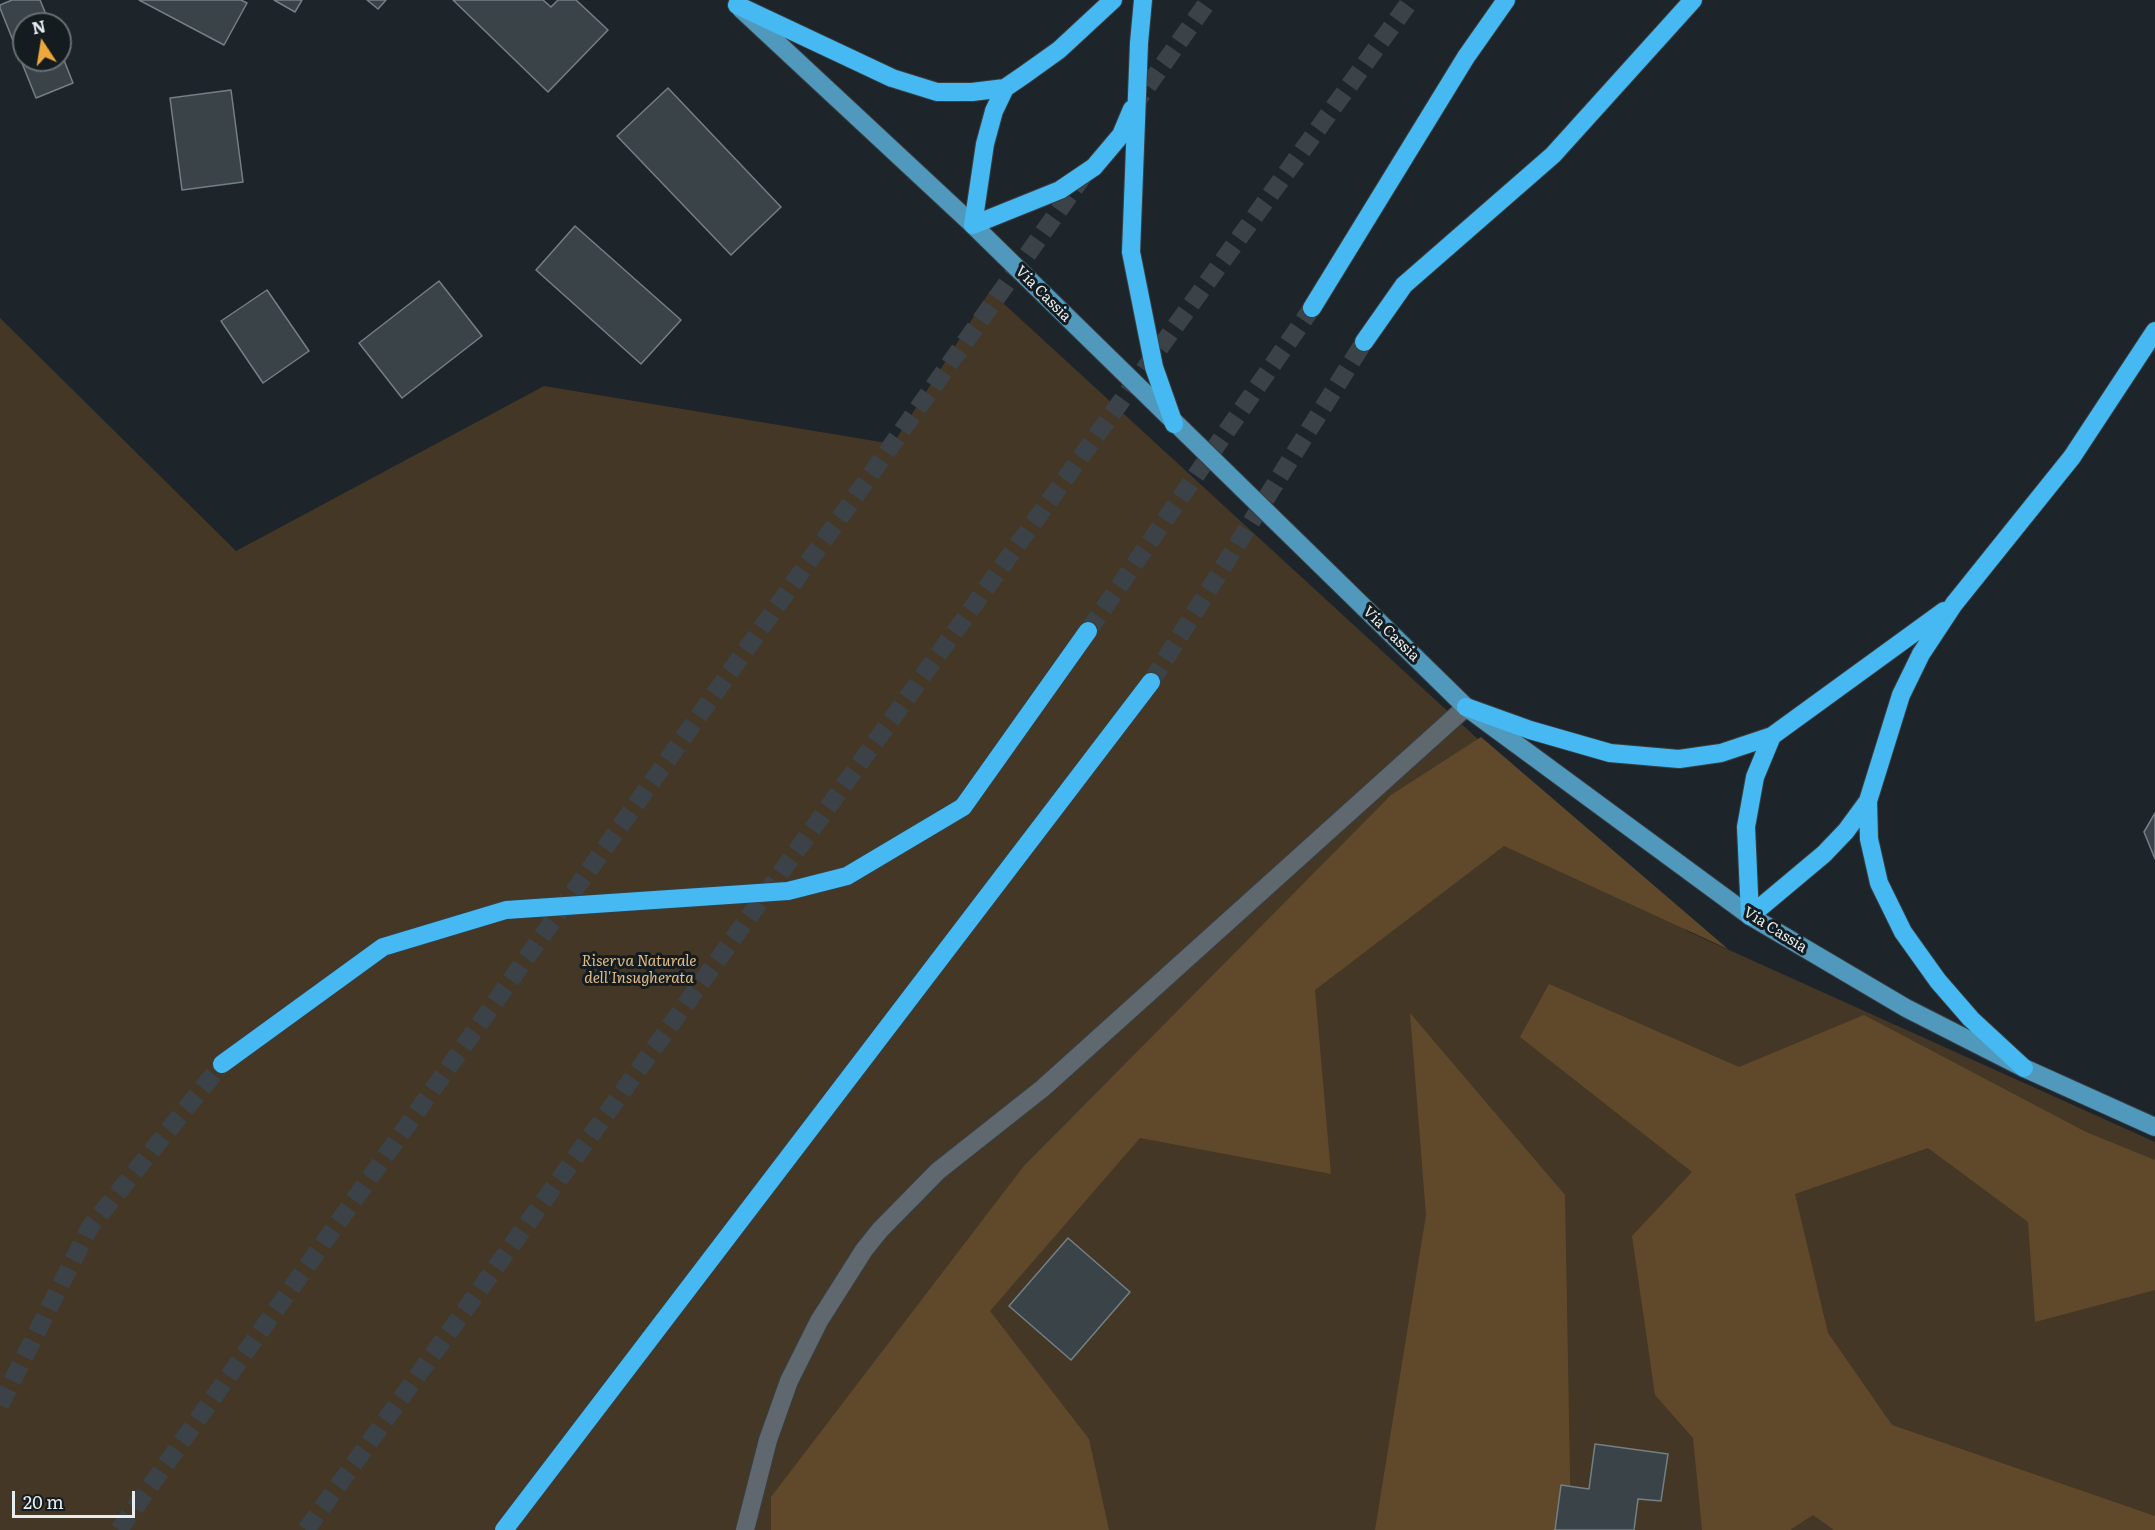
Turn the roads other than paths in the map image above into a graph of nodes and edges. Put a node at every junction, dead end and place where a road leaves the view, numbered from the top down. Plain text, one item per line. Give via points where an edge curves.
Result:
1 (1113, 0) edge
2 (1143, 0) edge
3 (1506, 0) edge
4 (1693, 0) edge
5 (735, 2) edge
6 (1005, 88) junction
7 (1137, 97) junction
8 (973, 225) junction
9 (1312, 308) tunnel mouth
10 (2155, 331) edge
11 (1364, 342) tunnel mouth
12 (1174, 424) junction
13 (1954, 604) junction
14 (1088, 631) tunnel mouth
15 (1151, 682) tunnel mouth
16 (1466, 707) junction
17 (1772, 735) junction
18 (1868, 801) junction
19 (1750, 916) junction
20 (222, 1064) tunnel mouth
21 (2024, 1068) junction
22 (2155, 1126) edge
23 (504, 1530) edge
24 (745, 1530) edge

1 - 6 highway via 1059,51
2 - 7 highway
3 - 9 highway via 1466,57
4 - 11 highway via 1553,155 1404,285
5 - 6 highway via 892,78 937,92
5 - 8 main road, Via Cassia
6 - 8 highway via 985,144
7 - 8 highway via 1121,135 1094,167 1060,190
7 - 12 highway via 1131,252 1154,367
8 - 12 main road, Via Cassia
10 - 13 highway via 2072,457
12 - 16 main road, Via Cassia
13 - 17 highway
13 - 18 highway via 1921,654 1901,695
14 - 20 highway via 963,807 847,876 788,891 506,910 383,947
15 - 23 highway
16 - 17 highway via 1587,748 1631,756 1679,759 1721,753
16 - 19 main road, Via Cassia
16 - 24 street via 1043,1088 938,1172 880,1230 819,1322 789,1381 768,1440
17 - 19 highway via 1755,777 1746,827
18 - 19 highway via 1824,854
18 - 21 highway via 1869,839 1879,883 1903,932 1971,1019
19 - 21 main road, Via Cassia via 1906,1008
21 - 22 main road, Via Cassia

